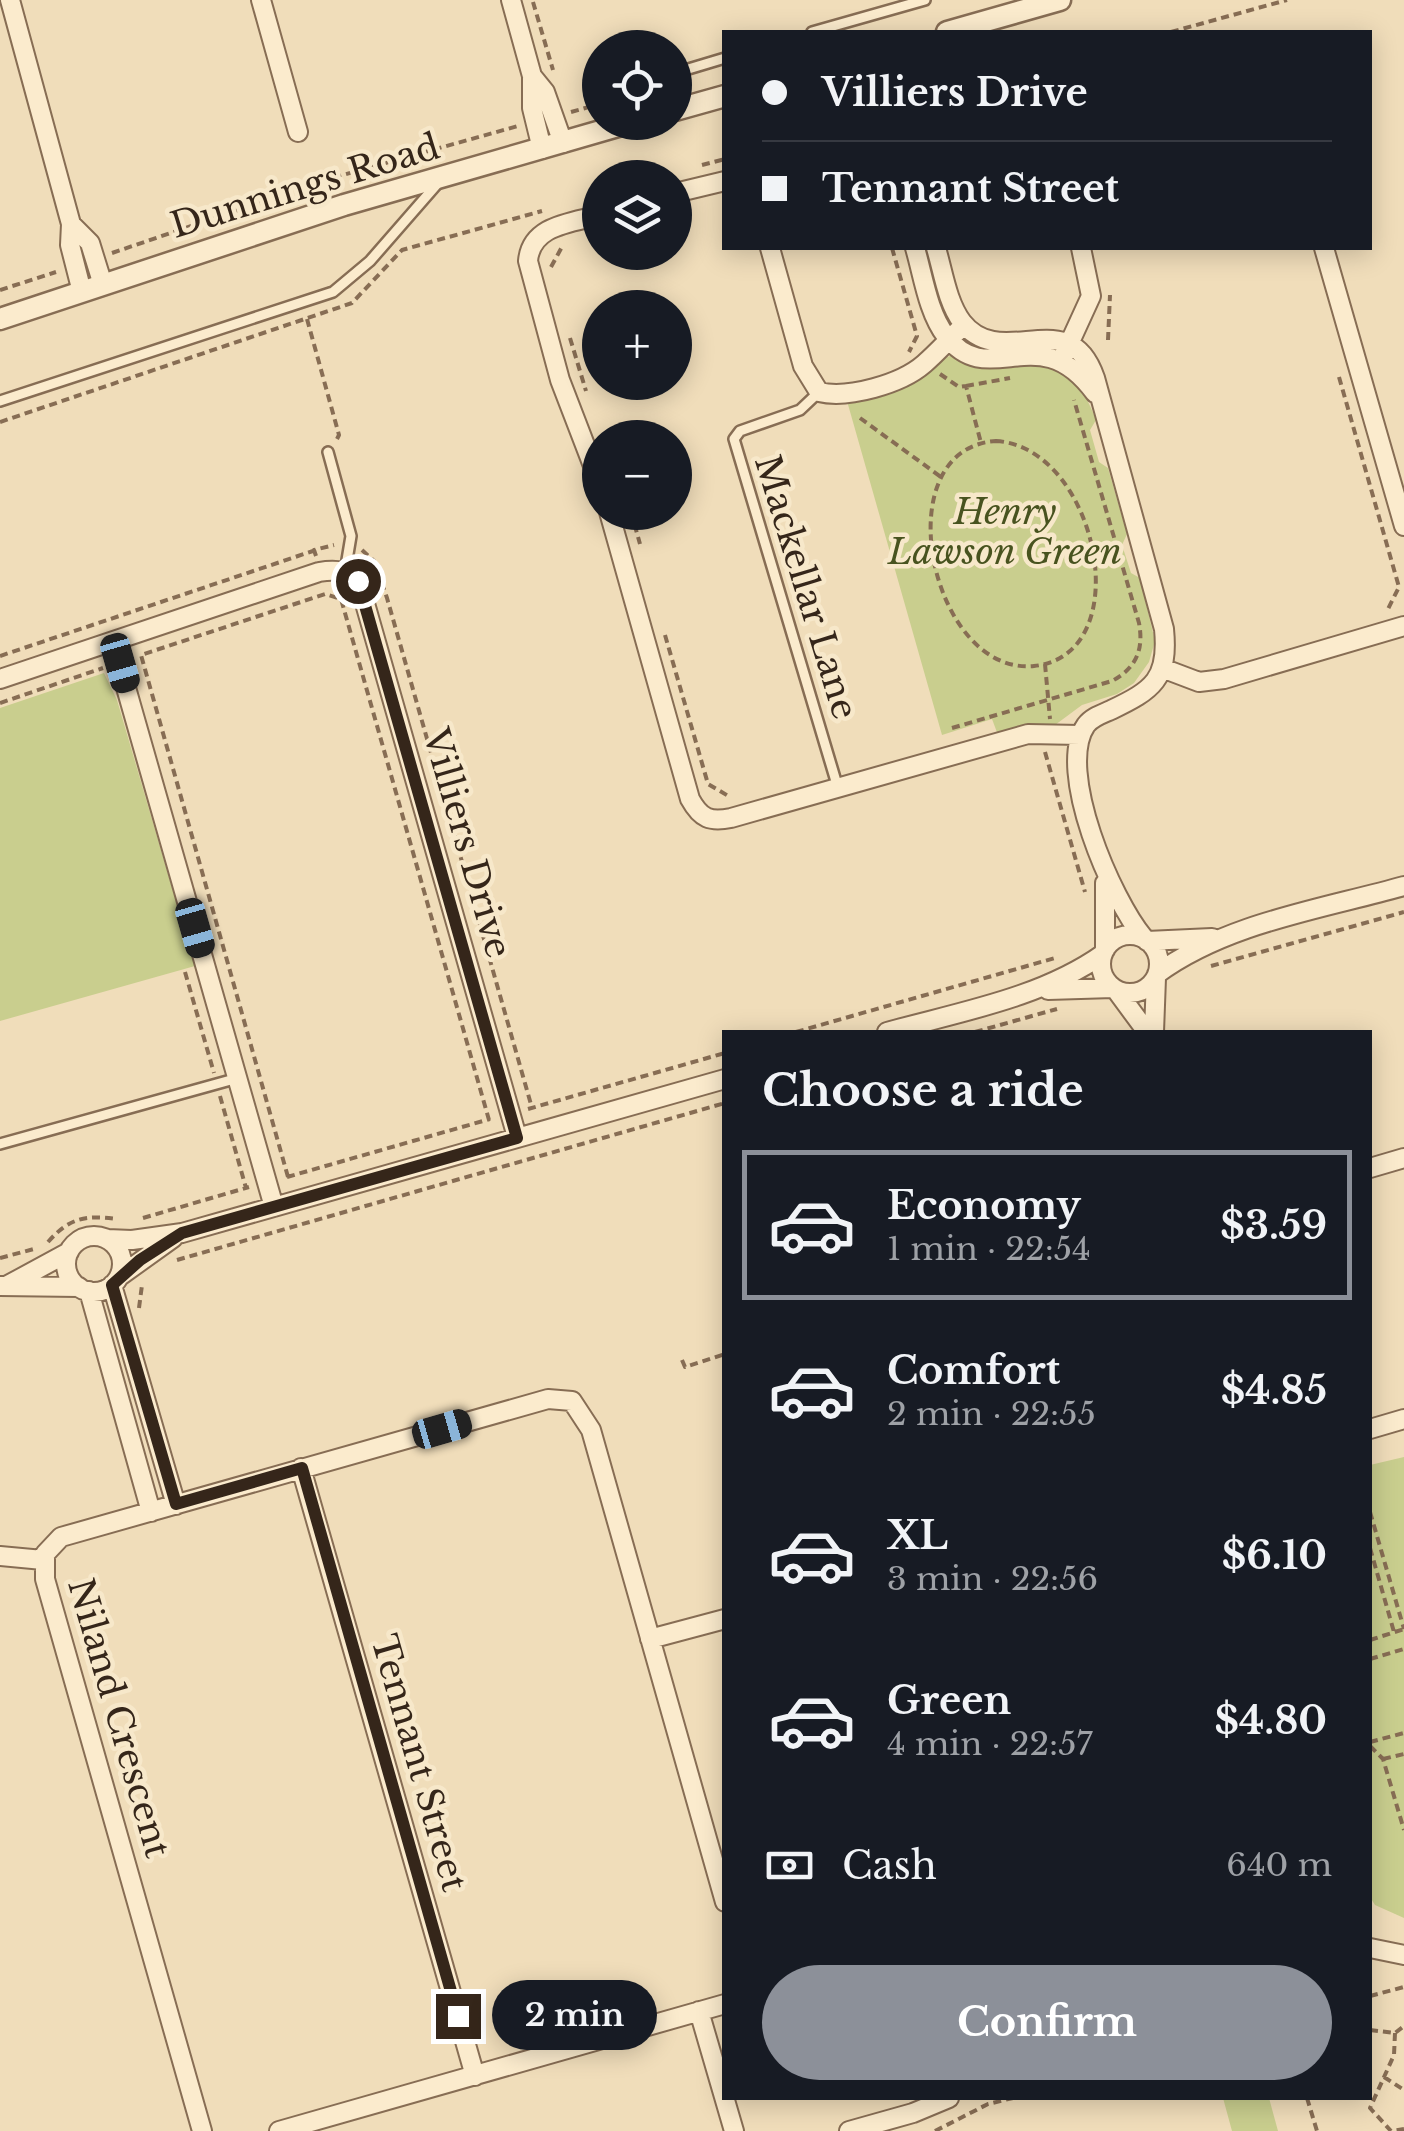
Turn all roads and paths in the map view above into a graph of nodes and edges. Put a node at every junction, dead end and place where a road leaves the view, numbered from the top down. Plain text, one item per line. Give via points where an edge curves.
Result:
1 (10, 0) edge
2 (261, 0) edge
3 (511, 0) edge
4 (532, 0) edge
5 (924, 0) edge
6 (1060, 0) edge
7 (1287, 0) edge
8 (819, 30) edge
9 (955, 30) edge
10 (1179, 30) edge
11 (722, 59) edge
12 (692, 68) edge
13 (532, 76) junction
14 (554, 76) dead end
15 (722, 97) edge
16 (692, 105) edge
17 (582, 109) edge
18 (554, 116) junction
19 (536, 121) junction
20 (298, 132) dead end
21 (582, 137) edge
22 (552, 146) junction
23 (445, 175) junction
24 (722, 182) edge
25 (692, 190) edge
26 (582, 219) edge
27 (71, 224) junction
28 (560, 226) junction
29 (771, 250) edge
30 (916, 250) edge
31 (937, 250) edge
32 (1082, 250) edge
33 (1325, 250) edge
34 (94, 258) junction
35 (74, 266) junction
36 (550, 269) dead end
37 (93, 288) junction
38 (0, 290) edge
39 (0, 319) edge
40 (307, 319) dead end
41 (566, 324) dead end
42 (964, 325) junction
43 (948, 339) junction
44 (1066, 352) junction
45 (1335, 360) dead end
46 (1018, 376) dead end
47 (966, 386) dead end
48 (1068, 390) dead end
49 (819, 392) junction
50 (0, 401) edge
51 (592, 406) dead end
52 (860, 418) dead end
53 (582, 437) edge
54 (328, 452) joint
55 (942, 478) junction
56 (1404, 526) edge
57 (614, 530) edge
58 (636, 530) edge
59 (640, 546) dead end
60 (314, 550) dead end
61 (345, 572) junction
62 (1386, 611) dead end
63 (1404, 626) edge
64 (664, 632) dead end
65 (113, 642) junction
66 (141, 655) junction
67 (0, 656) edge
68 (120, 663) junction
69 (1045, 664) junction
70 (1162, 668) junction
71 (0, 679) edge
72 (1050, 701) junction
73 (0, 703) edge
74 (952, 728) dead end
75 (1045, 733) junction
76 (1080, 735) junction
77 (838, 788) junction
78 (731, 798) dead end
79 (1104, 872) junction
80 (1404, 886) edge
81 (1088, 906) dead end
82 (1404, 912) edge
83 (1223, 937) junction
84 (1146, 940) junction
85 (1104, 952) junction
86 (1060, 957) dead end
87 (1201, 969) dead end
88 (1156, 976) junction
89 (1115, 989) junction
90 (1023, 994) junction
91 (1058, 1009) dead end
92 (803, 1030) edge
93 (894, 1030) edge
94 (982, 1030) edge
95 (1149, 1030) edge
96 (1151, 1030) edge
97 (238, 1078) junction
98 (722, 1079) edge
99 (722, 1104) edge
100 (489, 1120) dead end
101 (517, 1138) junction
102 (0, 1144) edge
103 (1404, 1158) edge
104 (1372, 1167) edge
105 (288, 1176) dead end
106 (268, 1182) junction
107 (274, 1206) junction
108 (122, 1220) dead end
109 (133, 1220) dead end
110 (182, 1233) junction
111 (106, 1239) junction
112 (40, 1247) dead end
113 (69, 1252) junction
114 (162, 1268) dead end
115 (144, 1278) dead end
116 (116, 1280) junction
117 (4, 1286) edge
118 (84, 1289) junction
119 (121, 1314) junction
120 (722, 1355) edge
121 (682, 1360) dead end
122 (1404, 1419) edge
123 (1372, 1428) edge
124 (302, 1468) junction
125 (176, 1504) junction
126 (151, 1512) junction
127 (1372, 1519) edge
128 (1380, 1545) junction
129 (1372, 1547) edge
130 (1372, 1555) edge
131 (0, 1556) edge
132 (43, 1560) junction
133 (1392, 1588) junction
134 (1382, 1592) junction
135 (722, 1620) edge
136 (1404, 1629) edge
137 (1394, 1632) junction
138 (650, 1639) junction
139 (1372, 1639) edge
140 (1404, 1650) edge
141 (1372, 1659) edge
142 (1404, 1733) edge
143 (1372, 1743) edge
144 (1372, 1746) edge
145 (1404, 1754) edge
146 (1384, 1760) junction
147 (1404, 1830) edge
148 (722, 1887) edge
149 (1372, 1948) edge
150 (1404, 1955) edge
151 (1404, 1987) edge
152 (1372, 1995) edge
153 (722, 2005) edge
154 (699, 2012) junction
155 (1404, 2026) edge
156 (1372, 2030) edge
157 (1394, 2033) junction
158 (475, 2076) junction
159 (1384, 2077) junction
160 (722, 2090) edge
161 (1404, 2090) edge
162 (725, 2100) edge
163 (944, 2100) edge
164 (1005, 2100) edge
165 (1308, 2100) edge
166 (1404, 2129) edge
167 (202, 2131) edge
168 (280, 2131) edge
169 (734, 2131) edge
170 (849, 2131) edge
171 (935, 2131) edge
172 (1317, 2131) edge

1 - 27 street
2 - 20 street
3 - 13 street
4 - 14 path
5 - 8 lane
6 - 9 street
7 - 10 path
11 - 12 lane
13 - 18 street
13 - 19 street
15 - 16 street
17 - 18 path
18 - 22 street
19 - 22 street
19 - 34 path via 332,178
21 - 22 street, Dunnings Road
22 - 23 street, Dunnings Road
23 - 37 street, Dunnings Road
23 - 50 lane via 334,292
24 - 25 street
26 - 28 street
27 - 34 street via 90,243
27 - 35 street
28 - 36 path via 566,244
28 - 53 street via 535,238 528,261
29 - 49 street via 803,366
30 - 43 street
31 - 42 street
32 - 44 street via 1091,296
33 - 56 street
34 - 37 street
35 - 37 street
35 - 38 path
37 - 39 street, Dunnings Road
40 - 54 path via 340,435
41 - 51 path
42 - 43 street
42 - 44 street via 1000,344 1047,338
43 - 44 street via 981,358
43 - 49 street via 908,374 853,392
44 - 70 street via 1091,367 1164,629
45 - 62 path via 1400,587
46 - 47 path
48 - 72 path via 1141,644 1122,676
49 - 77 lane, Mackellar Lane via 800,410 734,439
52 - 55 path
54 - 61 lane via 351,536
55 - 69 path via 931,541 950,608 984,651 1010,664
55 - 69 path via 972,446 1006,442 1047,462 1079,505 1094,557 1092,606 1074,646
57 - 77 street via 696,810 715,821
58 - 59 path
60 - 67 path
61 - 65 street via 319,572
61 - 101 street, Villiers Drive via 360,586
63 - 70 street via 1224,679 1199,682
64 - 78 path via 708,784
65 - 68 street
65 - 71 street
66 - 68 path
66 - 100 path via 325,594 342,599
66 - 105 path
68 - 73 path
68 - 97 street
69 - 72 path
70 - 76 street via 1145,694 1089,720
72 - 74 path
72 - 75 path
75 - 76 street
75 - 77 street
75 - 81 path via 1045,754
76 - 79 street via 1074,766
79 - 84 street
79 - 85 street
80 - 83 street
82 - 87 path
83 - 84 street
83 - 88 street
84 - 85 street via 1122,936
84 - 88 street via 1158,956
85 - 89 street via 1102,972
85 - 90 street
86 - 92 path
88 - 89 street via 1138,992
88 - 96 street
89 - 90 street
89 - 95 street
90 - 93 street
91 - 94 path
97 - 102 lane
97 - 106 street
98 - 101 street
99 - 114 path
101 - 107 street
103 - 104 street
106 - 107 street
106 - 109 path
107 - 110 street
108 - 112 path via 83,1216
110 - 111 street
110 - 116 street
111 - 113 street via 90,1236
111 - 116 street via 119,1251
113 - 117 street
113 - 118 street via 66,1268
115 - 119 path via 141,1308
116 - 118 street
116 - 119 street
117 - 118 street
118 - 126 street
119 - 125 street
120 - 121 path via 686,1367
122 - 123 street
124 - 125 street, Niland Crescent
124 - 138 street, Niland Crescent via 554,1398 572,1401 591,1430
124 - 158 street, Tennant Street
125 - 126 street, Niland Crescent
126 - 132 street, Niland Crescent via 57,1540
127 - 128 path
128 - 129 path
128 - 133 path
130 - 134 path
131 - 132 street
132 - 167 street, Niland Crescent
133 - 134 path
133 - 136 path
134 - 137 path
135 - 138 street
136 - 137 path
137 - 139 path
138 - 148 street, Niland Crescent
140 - 141 path
142 - 143 path
144 - 146 path
145 - 146 path
146 - 147 path
149 - 150 street
151 - 152 path
153 - 154 street
154 - 158 street
154 - 160 street
155 - 157 path
156 - 157 path
157 - 159 path
158 - 168 street
159 - 161 path
159 - 166 path via 1370,2108 1391,2131
162 - 169 street
163 - 170 street
164 - 171 path
165 - 172 path

